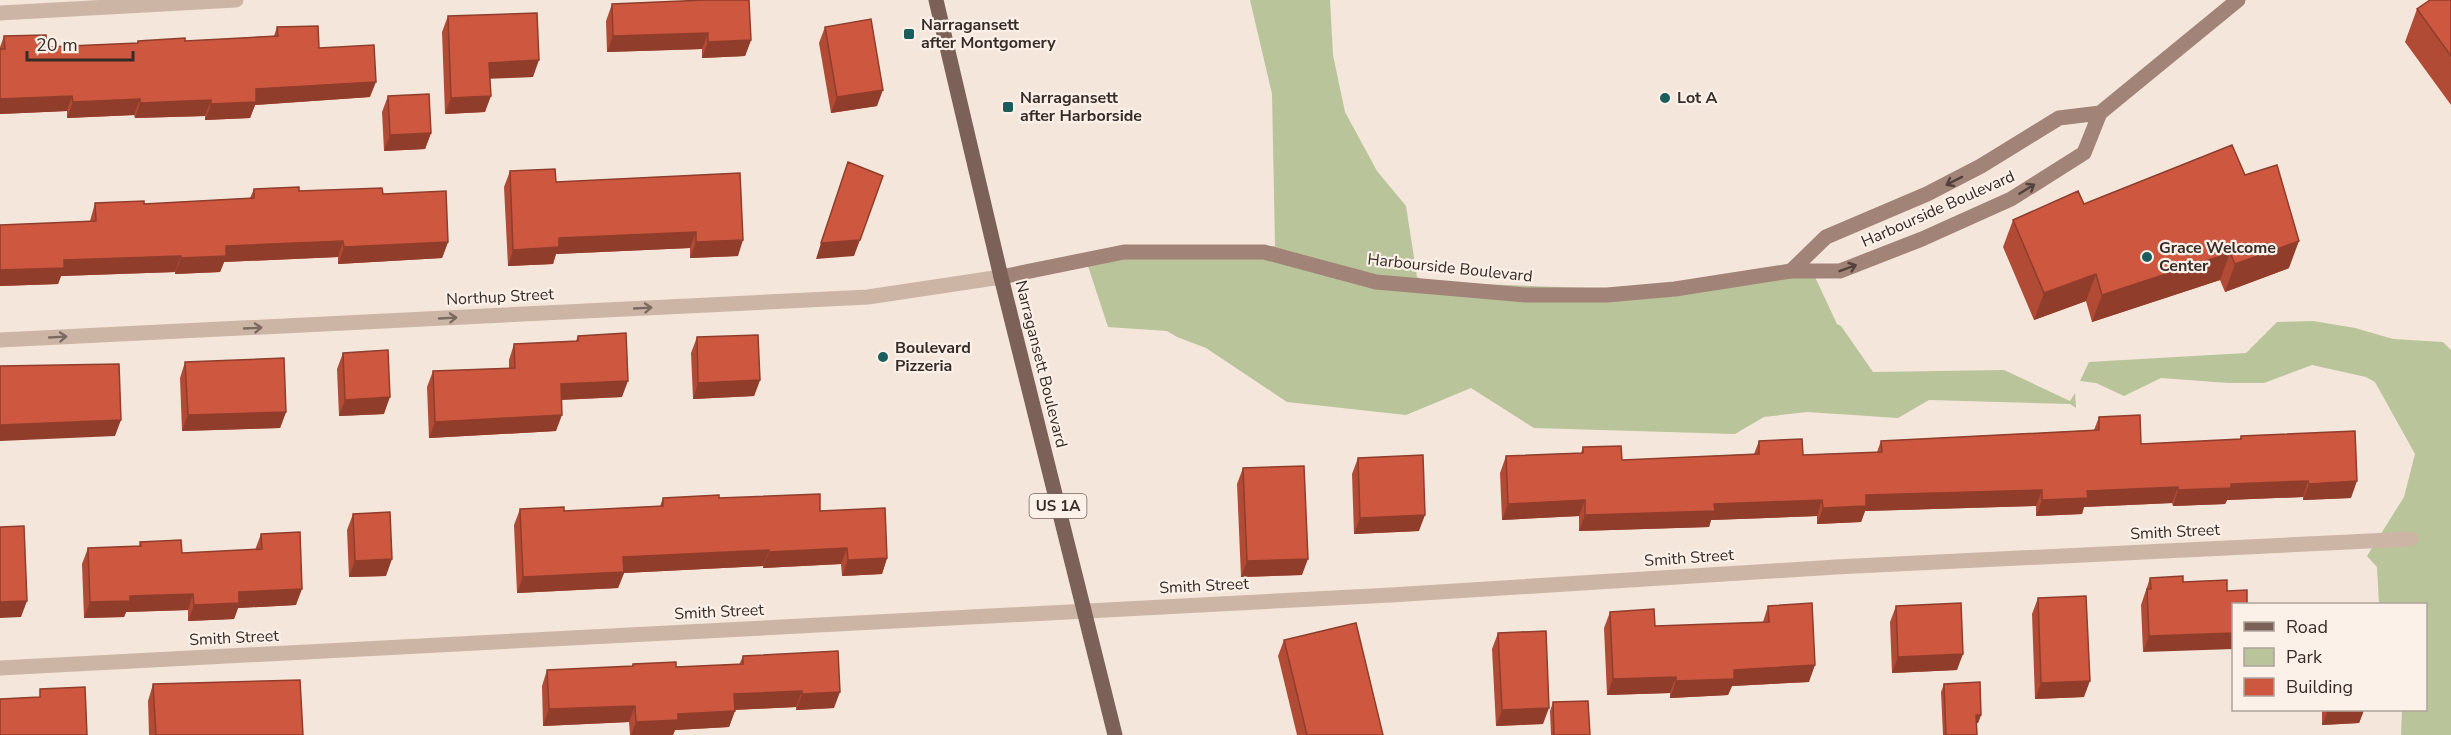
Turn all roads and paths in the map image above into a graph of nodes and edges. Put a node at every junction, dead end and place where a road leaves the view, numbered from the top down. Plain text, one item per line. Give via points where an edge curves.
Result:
1 (236, 0) edge
2 (936, 0) edge
3 (2238, 0) edge
4 (0, 13) edge
5 (2100, 114) junction
6 (1791, 271) junction
7 (1001, 277) junction
8 (0, 340) edge
9 (2410, 539) dead end
10 (1084, 611) junction
11 (0, 668) edge
12 (1115, 735) edge

1 - 4 street
2 - 7 main road, Narragansett Boulevard / US 1A
3 - 5 street, Harbourside Boulevard
5 -> 6 street, Harbourside Boulevard via 2059,118 1928,194 1826,237
6 -> 5 street, Harbourside Boulevard via 1840,271 2011,199 2084,153
6 - 7 street, Harbourside Boulevard via 1675,289 1607,295 1526,295 1376,282 1264,252 1124,252
8 -> 7 street, Northup Street via 868,297
7 - 10 main road, Narragansett Boulevard / US 1A
9 - 10 street, Smith Street via 1836,567
10 - 11 street, Smith Street
10 - 12 main road, Narragansett Boulevard / US 1A

